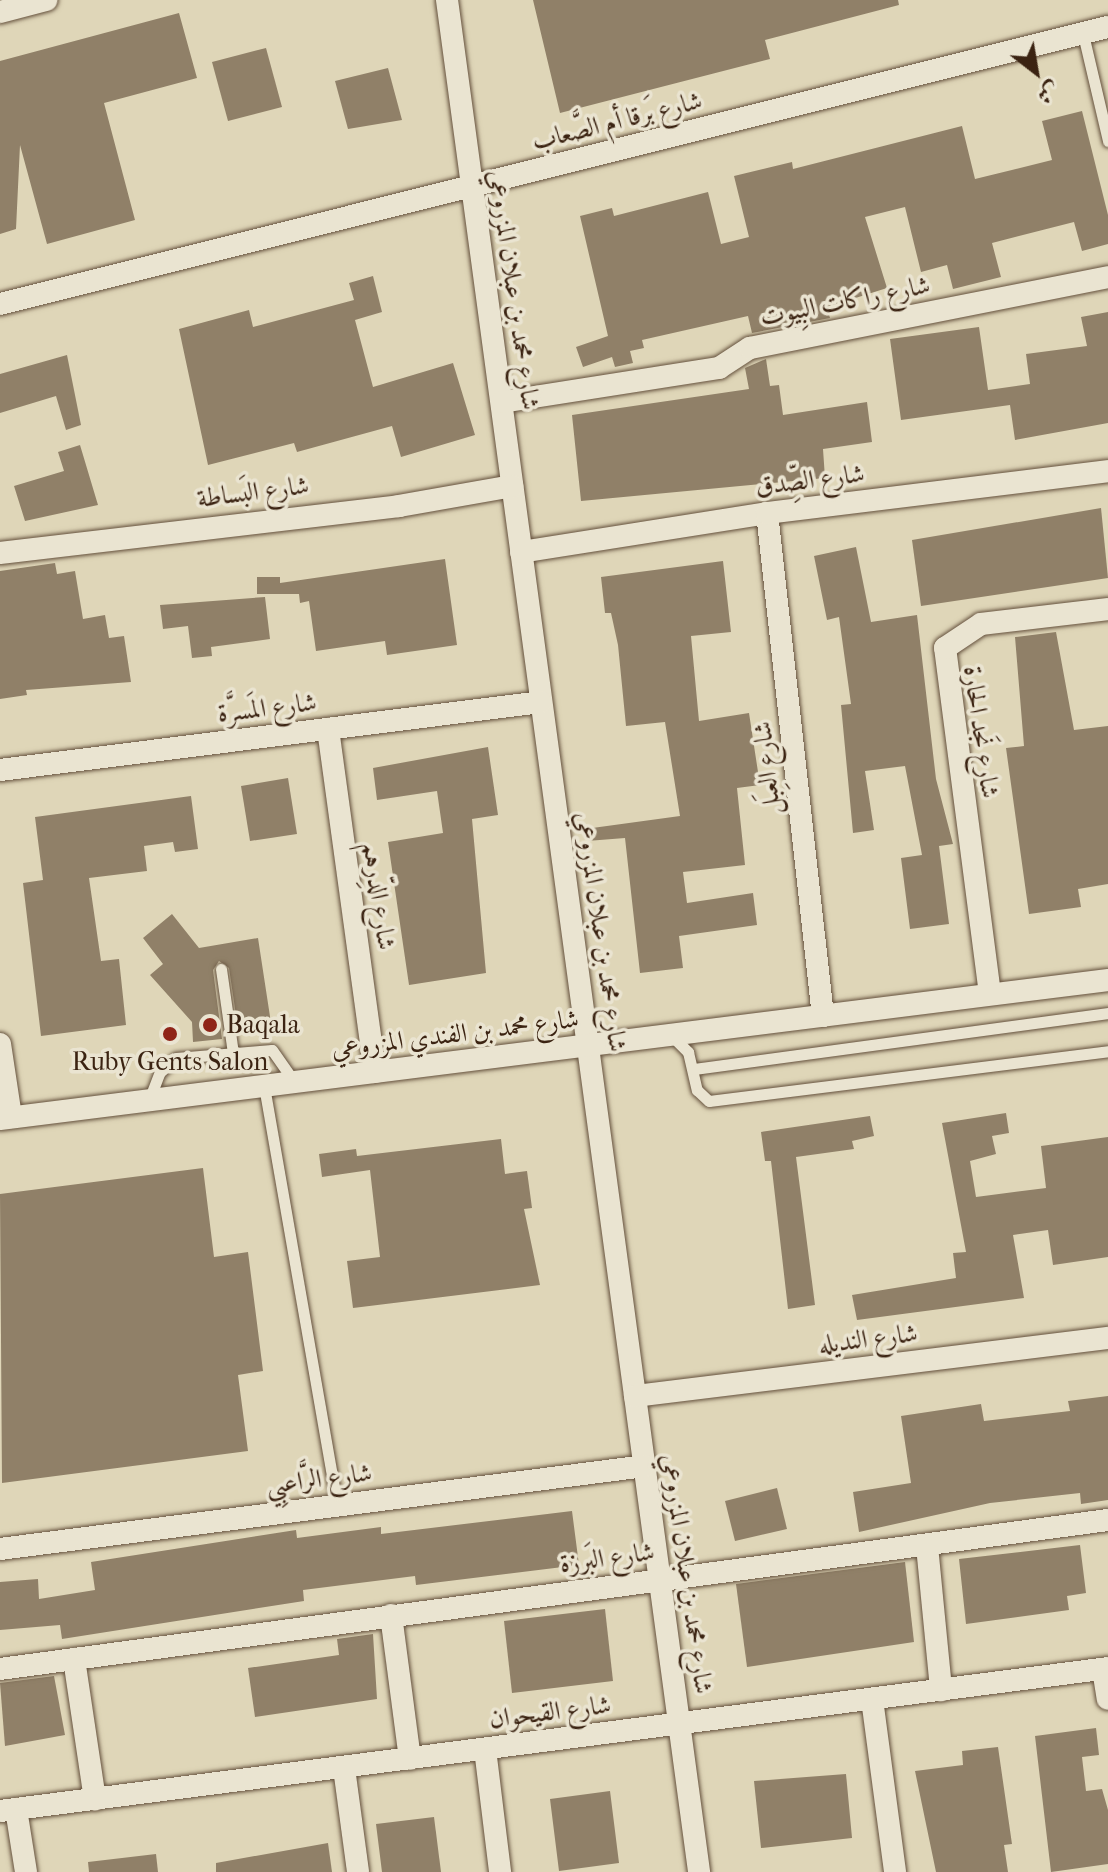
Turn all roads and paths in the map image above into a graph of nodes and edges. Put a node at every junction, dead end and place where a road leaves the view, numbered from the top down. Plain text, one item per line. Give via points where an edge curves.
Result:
1 (46, 0) edge
2 (447, 0) edge
3 (0, 12) edge
4 (1108, 27) edge
5 (1083, 34) junction
6 (1108, 141) edge
7 (472, 186) junction
8 (1108, 277) edge
9 (0, 304) edge
10 (502, 402) junction
11 (1108, 471) edge
12 (512, 486) junction
13 (767, 513) junction
14 (521, 552) junction
15 (0, 553) edge
16 (1108, 609) edge
17 (541, 702) junction
18 (328, 729) junction
19 (0, 770) edge
20 (221, 969) dead end
21 (1108, 980) edge
22 (990, 994) junction
23 (1108, 1013) edge
24 (823, 1016) junction
25 (671, 1035) junction
26 (0, 1044) edge
27 (588, 1046) junction
28 (1108, 1051) edge
29 (233, 1053) junction
30 (694, 1069) junction
31 (375, 1072) junction
32 (294, 1082) junction
33 (264, 1086) junction
34 (148, 1100) junction
35 (5, 1118) edge
36 (1108, 1338) edge
37 (635, 1396) junction
38 (645, 1466) junction
39 (337, 1505) junction
40 (1108, 1520) edge
41 (927, 1546) junction
42 (0, 1549) edge
43 (658, 1579) junction
44 (391, 1615) junction
45 (74, 1659) junction
46 (1106, 1668) edge
47 (0, 1669) edge
48 (941, 1690) junction
49 (872, 1699) junction
50 (1108, 1699) edge
51 (679, 1724) junction
52 (485, 1749) junction
53 (410, 1759) junction
54 (344, 1768) junction
55 (95, 1799) junction
56 (8, 1810) edge
57 (26, 1872) edge
58 (358, 1872) edge
59 (500, 1872) edge
60 (699, 1872) edge
61 (895, 1872) edge

1 - 3 street
2 - 7 street, شارع محمد بن عبلان المزروعي
4 - 5 street, شارع بَرقا أم الصَّعاب
5 - 6 lane
5 - 7 street, شارع بَرقا أم الصَّعاب
7 - 9 street, شارع بَرقا أم الصَّعاب
7 - 10 street, شارع محمد بن عبلان المزروعي
8 - 10 street, شارع راكات البِيوت via 750,348 719,368
10 - 12 street, شارع محمد بن عبلان المزروعي
11 - 13 street, شارع الصِّدق
12 - 14 street, شارع محمد بن عبلان المزروعي
12 - 15 street, شارع البَساطة via 399,506
13 - 14 street, شارع الصِّدق
13 - 24 street, شارع العِبَل
14 - 17 street, شارع محمد بن عبلان المزروعي
16 - 22 street, شارع نَجد الحارة via 981,624 945,648
17 - 18 street, شارع المَسرَّة
17 - 27 street, شارع محمد بن عبلان المزروعي
18 - 19 street, شارع المَسرَّة
18 - 31 street, شارع الدِّرهم
20 - 29 lane
21 - 22 street, شارع محمد بن الفندي المزروعي
22 - 24 street, شارع محمد بن الفندي المزروعي
23 - 30 lane
24 - 25 street, شارع محمد بن الفندي المزروعي
25 - 27 street, شارع محمد بن الفندي المزروعي
25 - 30 lane
26 - 35 street
27 - 31 street, شارع محمد بن الفندي المزروعي
27 - 37 street, شارع محمد بن عبلان المزروعي
28 - 30 lane via 709,1101 697,1090
29 - 32 lane via 276,1052
29 - 34 lane via 171,1060
31 - 32 street, شارع محمد بن الفندي المزروعي
32 - 33 street, شارع محمد بن الفندي المزروعي
33 - 34 street, شارع محمد بن الفندي المزروعي
33 - 39 lane
34 - 35 street, شارع محمد بن الفندي المزروعي
36 - 37 street, شارع النديله
37 - 38 street, شارع محمد بن عبلان المزروعي
38 - 39 street, شارع الرَّاعبِي
38 - 43 street, شارع محمد بن عبلان المزروعي
39 - 42 street, شارع الرَّاعبِي
40 - 41 street, شارع البَرزة
41 - 43 street, شارع البَرزة
41 - 48 street
43 - 44 street, شارع البَرزة
43 - 51 street, شارع محمد بن عبلان المزروعي
44 - 45 street, شارع البَرزة
44 - 53 street
45 - 47 street, شارع البَرزة
45 - 55 street
46 - 48 street, شارع القيحوان
46 - 50 street
48 - 49 street, شارع القيحوان
49 - 51 street, شارع القيحوان
49 - 61 street
51 - 52 street, شارع القيحوان
51 - 60 street, شارع محمد بن عبلان المزروعي
52 - 53 street, شارع القيحوان
52 - 59 street
53 - 54 street, شارع القيحوان
54 - 55 street, شارع القيحوان
54 - 58 street
55 - 56 street, شارع القيحوان
56 - 57 street

